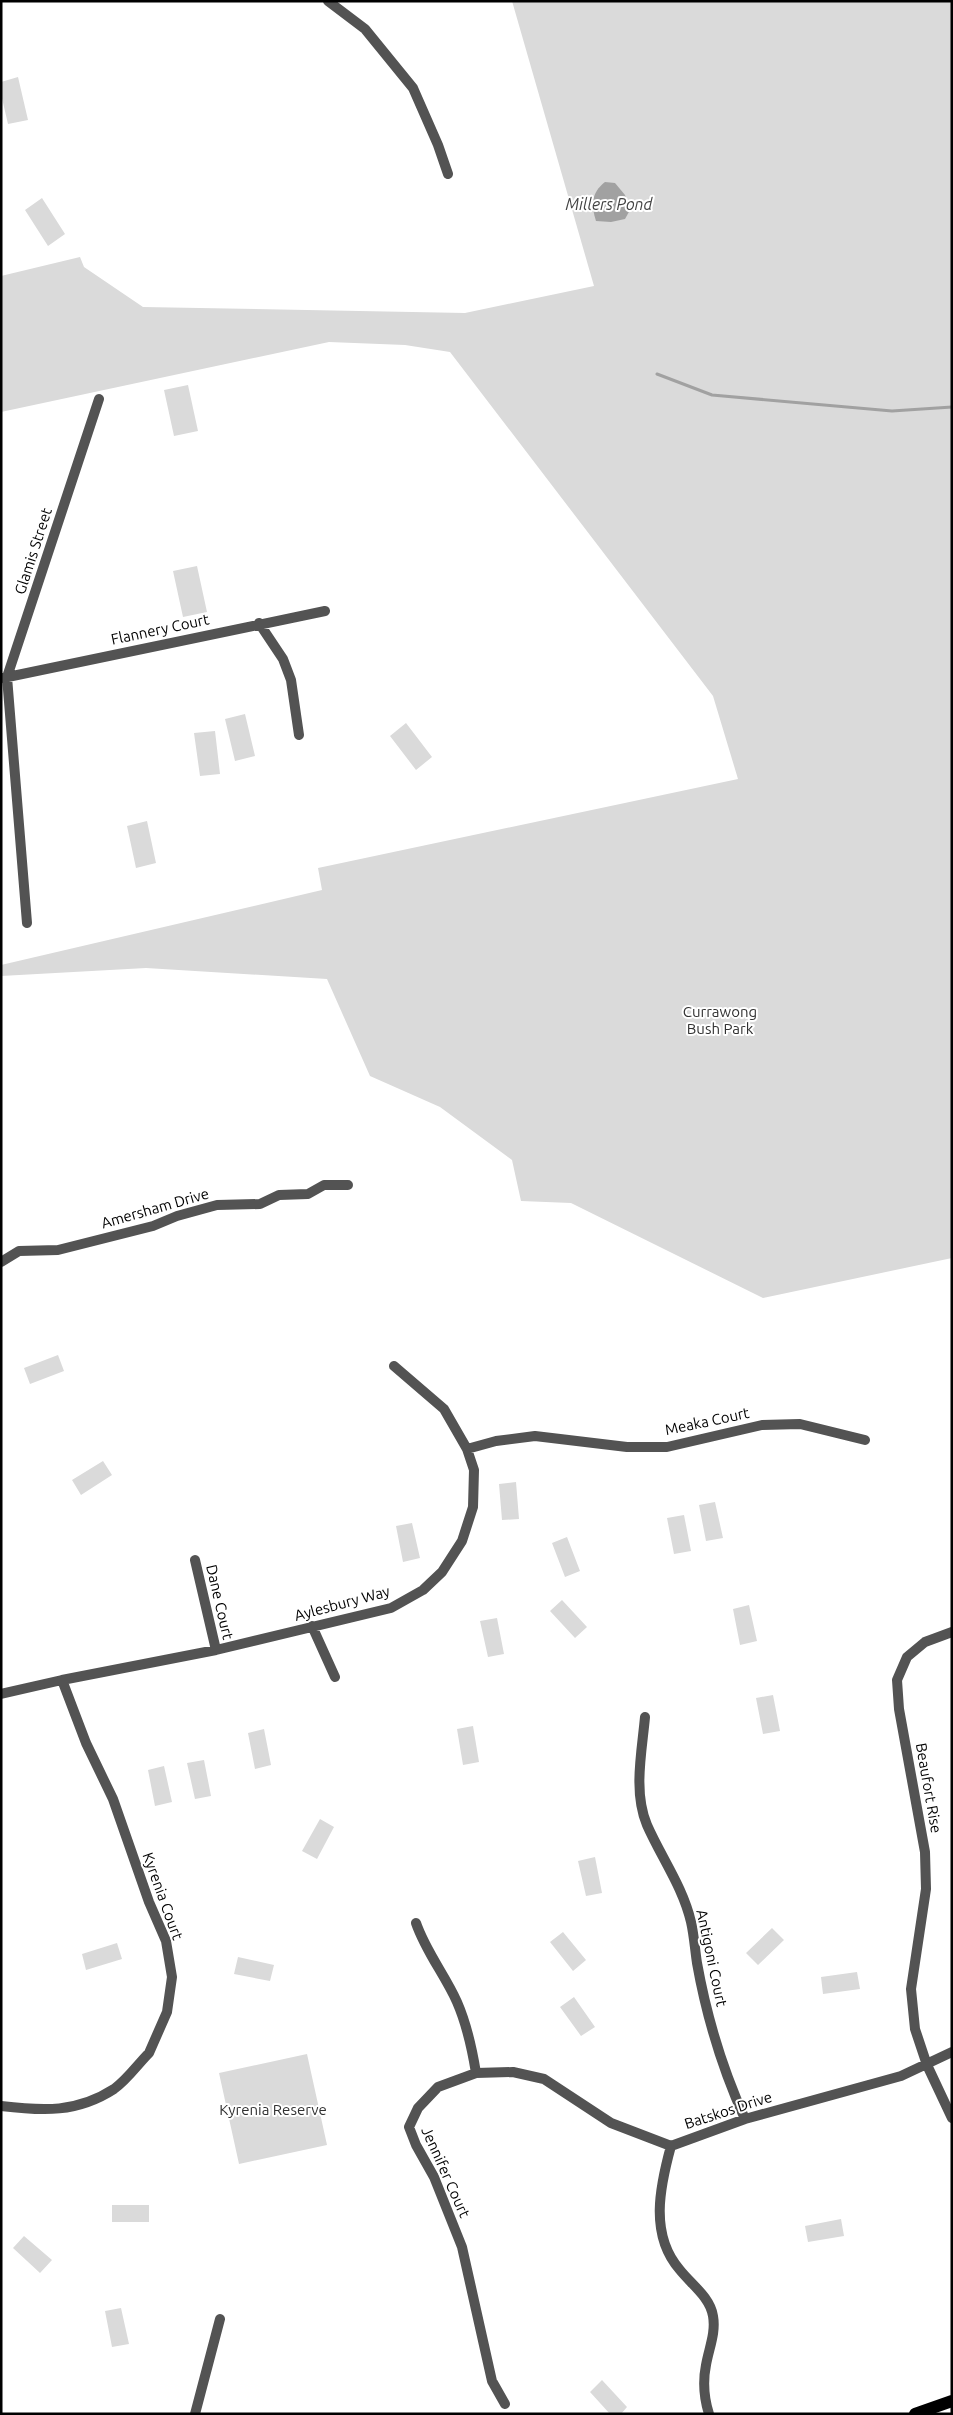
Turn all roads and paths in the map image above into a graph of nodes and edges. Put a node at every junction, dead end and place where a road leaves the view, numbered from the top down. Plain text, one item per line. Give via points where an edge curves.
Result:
1 (328, 1) edge
2 (448, 174) dead end
3 (99, 399) dead end
4 (325, 611) dead end
5 (259, 623) junction
6 (4, 678) edge
7 (299, 735) dead end
8 (27, 923) dead end
9 (348, 1185) dead end
10 (1, 1262) edge
11 (394, 1366) dead end
12 (865, 1440) dead end
13 (467, 1449) junction
14 (195, 1560) dead end
15 (312, 1626) junction
16 (952, 1632) edge
17 (216, 1650) junction
18 (335, 1677) dead end
19 (62, 1680) junction
20 (1, 1694) edge
21 (645, 1716) dead end
22 (416, 1923) dead end
23 (952, 2052) edge
24 (927, 2065) junction
25 (476, 2073) junction
26 (1, 2106) edge
27 (952, 2118) edge
28 (745, 2119) junction
29 (671, 2146) junction
30 (220, 2319) dead end
31 (952, 2401) edge
32 (505, 2404) dead end
33 (195, 2414) edge
34 (709, 2414) edge
35 (915, 2414) edge

1 - 2 street via 365,29 414,88
3 - 6 street, Glamis Street
4 - 5 street, Flannery Court
5 - 6 street, Flannery Court
5 - 7 street via 283,659 291,680
6 - 8 street, Glamis Street
9 - 10 street, Amersham Drive via 324,1185 308,1194 280,1195 260,1204 217,1205 153,1226 58,1250 19,1251
11 - 13 street, Aylesbury Way via 444,1409
12 - 13 street, Meaka Court via 800,1424 762,1425 667,1447 535,1436
13 - 15 street, Aylesbury Way via 474,1470 473,1507 462,1541 442,1572 423,1590 391,1608
14 - 17 street, Dane Court
15 - 17 street, Aylesbury Way
15 - 18 street
16 - 24 street, Beaufort Rise via 925,1642 907,1657 897,1680 925,1852 926,1889 911,1989 915,2029
17 - 19 street, Aylesbury Way
19 - 20 street, Aylesbury Way
19 - 26 street, Kyrenia Court via 166,1941 172,1977 167,2012 149,2053 114,2088 78,2106 42,2111
21 - 28 street, Antigoni Court via 639,1790 647,1824 670,1867 691,1921 709,2018 725,2074
22 - 25 street via 422,1940 457,2001 472,2042
23 - 24 street, Batskos Drive
24 - 27 street, Beaufort Rise
24 - 28 street, Batskos Drive via 901,2076
25 - 29 street, Jennifer Court via 513,2072 544,2079 611,2123
25 - 32 street, Jennifer Court via 438,2087 418,2108 409,2127 434,2177 462,2247 492,2381
28 - 29 street, Batskos Drive
29 - 34 street, Batskos Drive via 658,2215 668,2253 704,2296 713,2315 714,2334 705,2365 704,2387
30 - 33 street
31 - 35 main road

